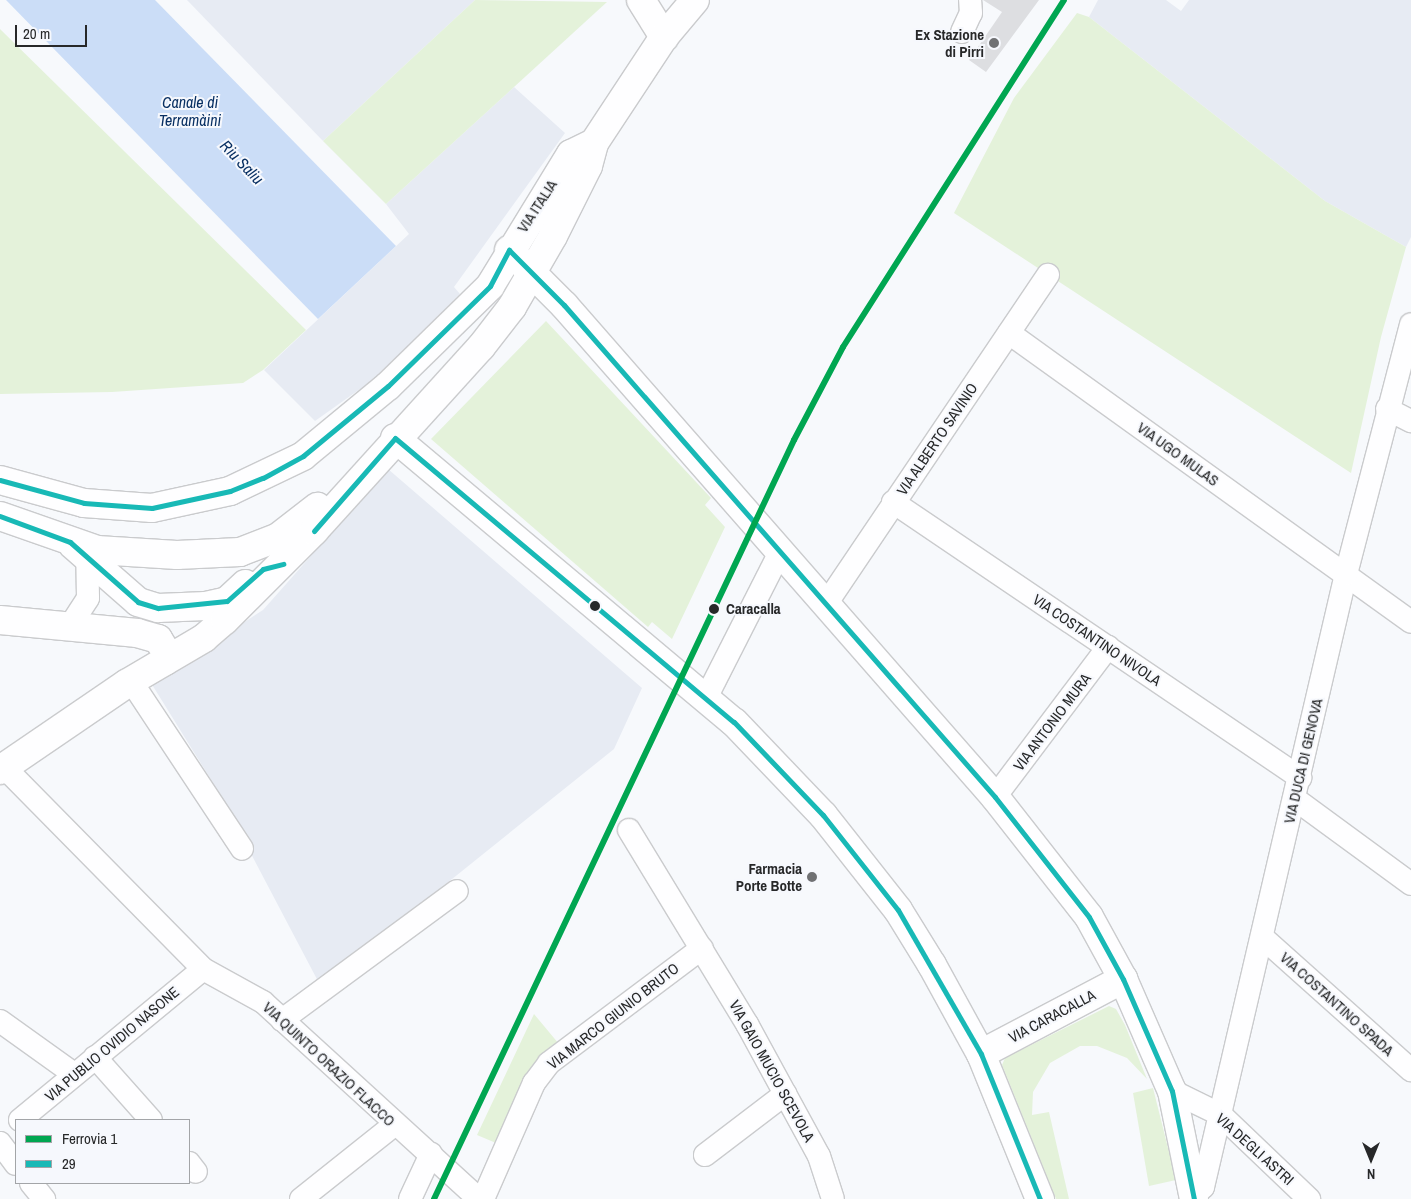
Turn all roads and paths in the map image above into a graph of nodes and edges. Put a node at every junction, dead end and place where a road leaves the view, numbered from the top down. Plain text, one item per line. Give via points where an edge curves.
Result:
1 (641, 0) edge
2 (695, 0) edge
3 (970, 0) edge
4 (962, 32) dead end
5 (664, 37) junction
6 (594, 143) junction
7 (509, 250) junction
8 (533, 271) junction
9 (1048, 275) dead end
10 (1411, 324) edge
11 (1009, 333) junction
12 (1387, 409) junction
13 (1411, 421) edge
14 (395, 438) junction
15 (0, 480) edge
16 (894, 502) junction
17 (0, 516) edge
18 (79, 551) junction
19 (780, 552) junction
20 (283, 564) junction
21 (1346, 574) junction
22 (138, 602) junction
23 (826, 604) junction
24 (0, 620) edge
25 (1411, 622) edge
26 (70, 626) junction
27 (145, 636) junction
28 (1108, 647) junction
29 (165, 661) junction
30 (131, 681) junction
31 (706, 698) junction
32 (2, 768) edge
33 (1297, 789) junction
34 (995, 797) junction
35 (629, 830) dead end
36 (242, 849) dead end
37 (1411, 884) edge
38 (457, 891) dead end
39 (1262, 937) junction
40 (702, 948) junction
41 (203, 969) junction
42 (1123, 979) junction
43 (282, 1020) junction
44 (0, 1021) edge
45 (980, 1054) junction
46 (95, 1057) junction
47 (1411, 1070) edge
48 (74, 1074) junction
49 (1172, 1091) junction
50 (785, 1094) junction
51 (1221, 1115) junction
52 (21, 1119) edge
53 (150, 1119) edge
54 (15, 1125) edge
55 (394, 1125) junction
56 (0, 1138) edge
57 (0, 1143) edge
58 (431, 1154) junction
59 (706, 1155) dead end
60 (15, 1163) edge
61 (32, 1184) edge
62 (468, 1194) edge
63 (1194, 1197) edge
64 (44, 1199) edge
65 (301, 1199) edge
66 (410, 1199) edge
67 (483, 1199) edge
68 (833, 1199) edge
69 (1040, 1199) edge
70 (1309, 1199) edge

1 - 5 street
2 - 5 street, VIA ITALIA
3 - 4 street via 972,12
5 - 6 street, VIA ITALIA
6 - 7 street, VIA ITALIA via 571,154
6 - 8 street, VIA ITALIA via 588,166
7 - 8 street
7 - 15 street, VIA ITALIA via 490,286 388,386 303,456 262,478 230,491 171,505 116,508 49,495
8 - 14 street, VIA ITALIA via 481,347
8 - 19 street
9 - 11 street, VIA ALBERTO SAVINIO
10 - 12 street, VIA DUCA DI GENOVA
11 - 16 street, VIA ALBERTO SAVINIO
11 - 21 street, VIA UGO MULAS
12 - 13 street
12 - 21 street, VIA DUCA DI GENOVA
14 - 18 street via 372,447 304,520 277,538 240,552 134,554
14 - 20 street, VIA ITALIA
14 - 31 street
16 - 23 street, VIA ALBERTO SAVINIO
16 - 28 street, VIA COSTANTINO NIVOLA
17 - 18 street
18 - 22 street
18 - 26 street via 88,598
19 - 23 street
19 - 31 street
20 - 22 street via 263,568 226,601 172,609
20 - 29 street, VIA ITALIA via 204,638
21 - 25 street, VIA UGO MULAS
21 - 33 street, VIA DUCA DI GENOVA
22 - 27 street
23 - 34 street
24 - 26 street
26 - 27 street
27 - 29 street via 158,639 165,650
27 - 30 street via 145,654
28 - 33 street, VIA COSTANTINO NIVOLA
28 - 34 street, VIA ANTONIO MURA
29 - 30 street, VIA ITALIA
30 - 32 street, VIA ITALIA
30 - 36 street
31 - 45 street via 786,774 860,859 922,949
32 - 41 street, VIA QUINTO ORAZIO FLACCO
33 - 37 street, VIA COSTANTINO NIVOLA
33 - 39 street, VIA DUCA DI GENOVA
34 - 42 street via 1089,918
35 - 40 street, VIA GAIO MUCIO SCEVOLA
38 - 43 street
39 - 47 street, VIA COSTANTINO SPADA
39 - 51 street, VIA DUCA DI GENOVA
40 - 50 street, VIA GAIO MUCIO SCEVOLA
40 - 67 street, VIA MARCO GIUNIO BRUTO via 548,1062 534,1083
41 - 43 street, VIA QUINTO ORAZIO FLACCO via 263,1002
41 - 46 street, VIA PUBLIO OVIDIO NASONE
42 - 45 street, VIA CARACALLA
42 - 49 street
43 - 55 street, VIA QUINTO ORAZIO FLACCO
44 - 48 street
45 - 69 street
46 - 48 street, VIA PUBLIO OVIDIO NASONE
46 - 53 street
48 - 52 street, VIA PUBLIO OVIDIO NASONE
49 - 51 street, VIA DEGLI ASTRI
49 - 63 street
50 - 59 street
50 - 68 street, VIA GAIO MUCIO SCEVOLA via 819,1156
51 - 63 street, VIA DUCA DI GENOVA via 1203,1187
51 - 70 street, VIA DEGLI ASTRI
54 - 56 street
55 - 58 street, VIA QUINTO ORAZIO FLACCO
55 - 65 street
57 - 60 street
58 - 62 street, VIA QUINTO ORAZIO FLACCO
58 - 66 street
61 - 64 street

